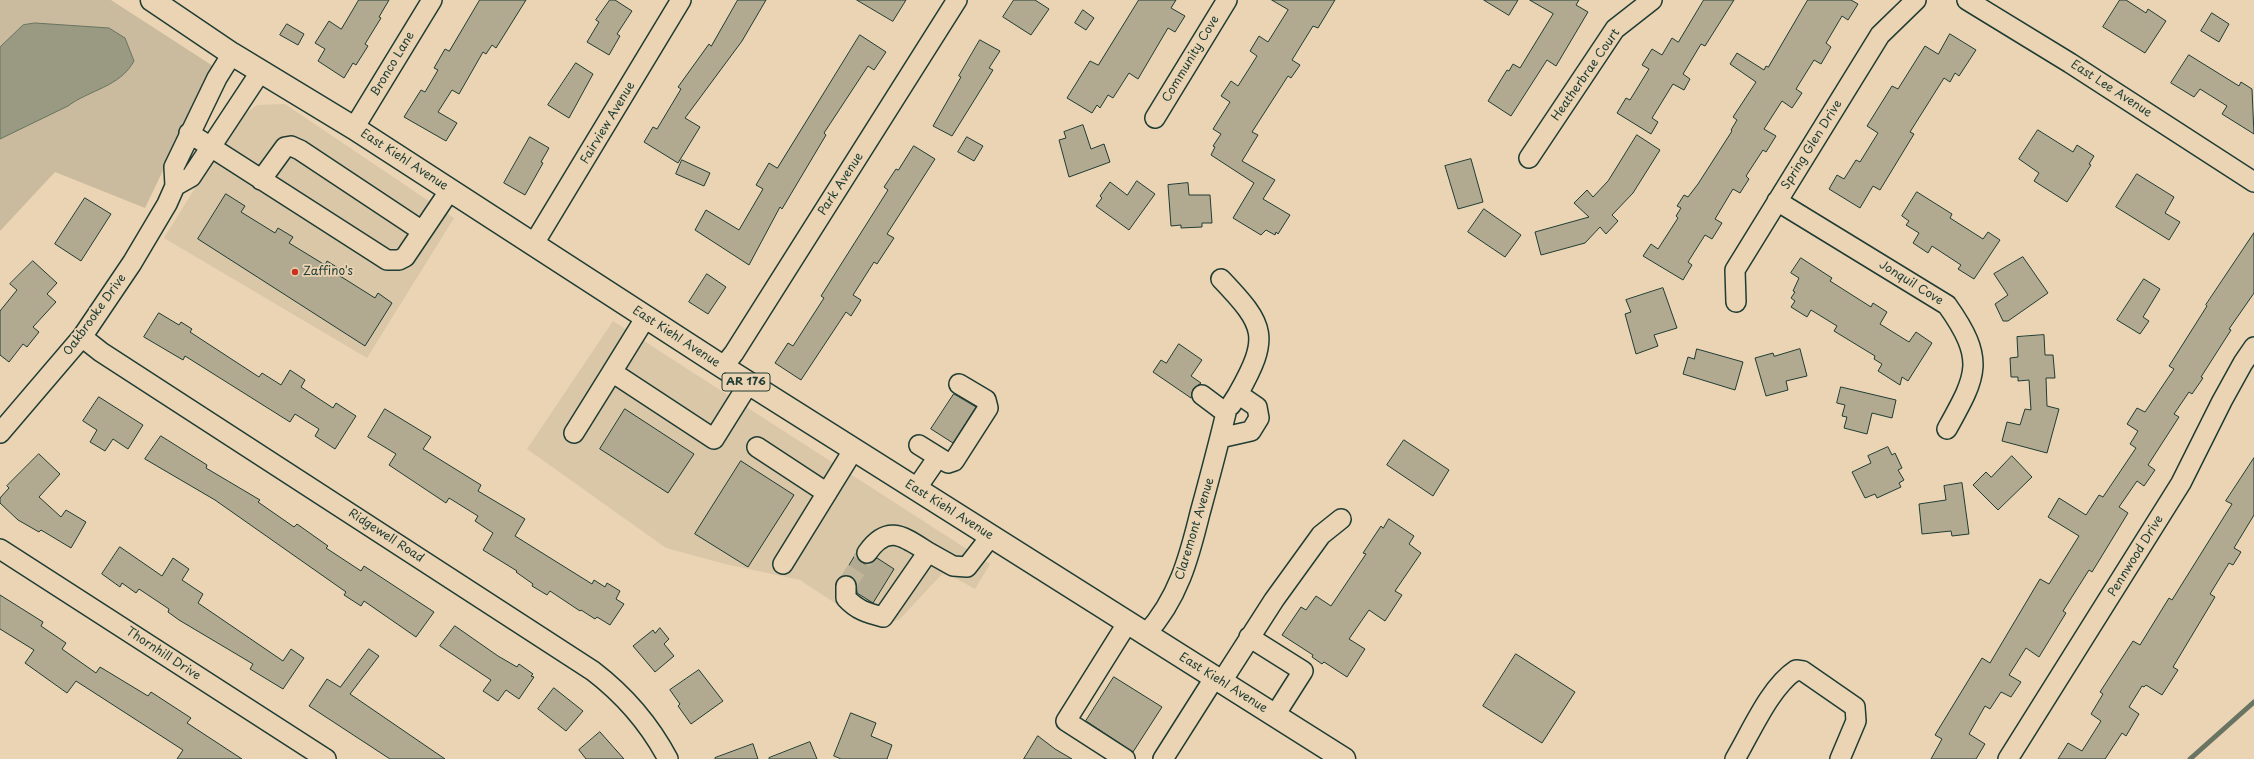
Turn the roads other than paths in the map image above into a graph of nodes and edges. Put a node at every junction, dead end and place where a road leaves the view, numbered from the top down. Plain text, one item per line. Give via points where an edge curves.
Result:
1 (152, 0) edge
2 (432, 0) edge
3 (681, 0) edge
4 (957, 0) edge
5 (1227, 0) edge
6 (1652, 0) edge
7 (1916, 0) edge
8 (1967, 0) edge
9 (232, 54) junction
10 (261, 71) junction
11 (1155, 118) dead end
12 (354, 128) junction
13 (189, 134) junction
14 (211, 148) junction
15 (1529, 158) dead end
16 (261, 180) junction
17 (2254, 182) edge
18 (175, 186) junction
19 (450, 190) junction
20 (1777, 201) junction
21 (422, 231) junction
22 (533, 245) junction
23 (1221, 279) dead end
24 (1736, 302) dead end
25 (646, 317) junction
26 (82, 337) junction
27 (2254, 347) edge
28 (723, 367) junction
29 (612, 372) junction
30 (749, 383) junction
31 (959, 384) dead end
32 (1238, 394) junction
33 (1202, 395) dead end
34 (1226, 413) junction
35 (1946, 430) dead end
36 (0, 433) edge
37 (574, 433) dead end
38 (1220, 438) junction
39 (919, 445) dead end
40 (757, 447) dead end
41 (854, 449) junction
42 (938, 457) junction
43 (916, 489) junction
44 (828, 493) junction
45 (1341, 519) dead end
46 (991, 536) junction
47 (0, 550) edge
48 (867, 552) tunnel mouth
49 (928, 552) junction
50 (783, 564) dead end
51 (846, 586) dead end
52 (1137, 628) junction
53 (1249, 637) junction
54 (1218, 679) junction
55 (1275, 715) junction
56 (326, 759) edge
57 (668, 759) edge
58 (1125, 759) edge
59 (1163, 759) edge
60 (1344, 759) edge
61 (1735, 759) edge
62 (1840, 759) edge
63 (2008, 759) edge

1 - 9 main road, East Kiehl Avenue / AR 176
2 - 12 street, Bronco Lane
3 - 22 street, Fairview Avenue
4 - 28 street, Park Avenue
5 - 11 street, Community Cove
6 - 15 street, Heatherbrae Court via 1615,30
7 - 20 street, Spring Glen Drive via 1880,35
8 - 17 street, East Lee Avenue
9 - 10 main road, East Kiehl Avenue / AR 176
9 - 13 street, Oakbrooke Drive
10 - 12 main road, East Kiehl Avenue / AR 176
10 - 14 street
12 - 19 main road, East Kiehl Avenue / AR 176
13 - 14 street
13 - 18 street, Oakbrooke Drive via 174,167
14 - 16 street
14 - 18 street via 191,177
16 - 21 street via 387,260 399,260 404,257
16 - 21 street via 278,154 285,147 291,146
18 - 26 street, Oakbrooke Drive via 132,263
19 - 21 street
19 - 22 main road, East Kiehl Avenue / AR 176
20 - 24 street, Spring Glen Drive via 1735,270
20 - 35 street, Jonquil Cove via 1947,305 1963,328 1974,358 1969,389
22 - 25 main road, East Kiehl Avenue / AR 176
23 - 32 street, Claremont Avenue via 1255,317 1259,333 1259,349 1254,366
25 - 28 main road, East Kiehl Avenue / AR 176
25 - 29 street
26 - 36 street, Oakbrooke Drive
26 - 57 street, Ridgewell Road via 101,352 593,671 615,688
27 - 63 street, Pennwood Drive via 2225,395 2181,483
28 - 30 main road, East Kiehl Avenue / AR 176
29 - 30 street via 714,439
29 - 37 street
30 - 41 main road, East Kiehl Avenue / AR 176
31 - 42 street via 986,400 988,408 954,461 948,463
32 - 34 street, Claremont Avenue
32 - 38 street via 1257,407 1259,418 1250,431
33 - 34 street
34 - 38 street, Claremont Avenue
38 - 52 street, Claremont Avenue via 1184,574 1160,619
39 - 42 street
40 - 44 street
41 - 43 main road, East Kiehl Avenue / AR 176
41 - 44 street
42 - 43 street
43 - 46 main road, East Kiehl Avenue / AR 176
44 - 50 street
45 - 53 street via 1321,535
46 - 49 street via 967,567 953,566
46 - 52 main road, East Kiehl Avenue / AR 176
47 - 56 street, Thornhill Drive
48 - 49 street via 884,535 894,534
49 - 51 street via 883,617 862,612 852,605 844,593
52 - 54 main road, East Kiehl Avenue / AR 176
52 - 58 street, Claremont Avenue via 1066,721
53 - 54 street
53 - 55 street via 1303,671
54 - 55 main road, East Kiehl Avenue / AR 176
54 - 59 street
55 - 60 main road, East Kiehl Avenue / AR 176
61 - 62 street via 1776,691 1796,670 1803,671 1855,707 1856,721

